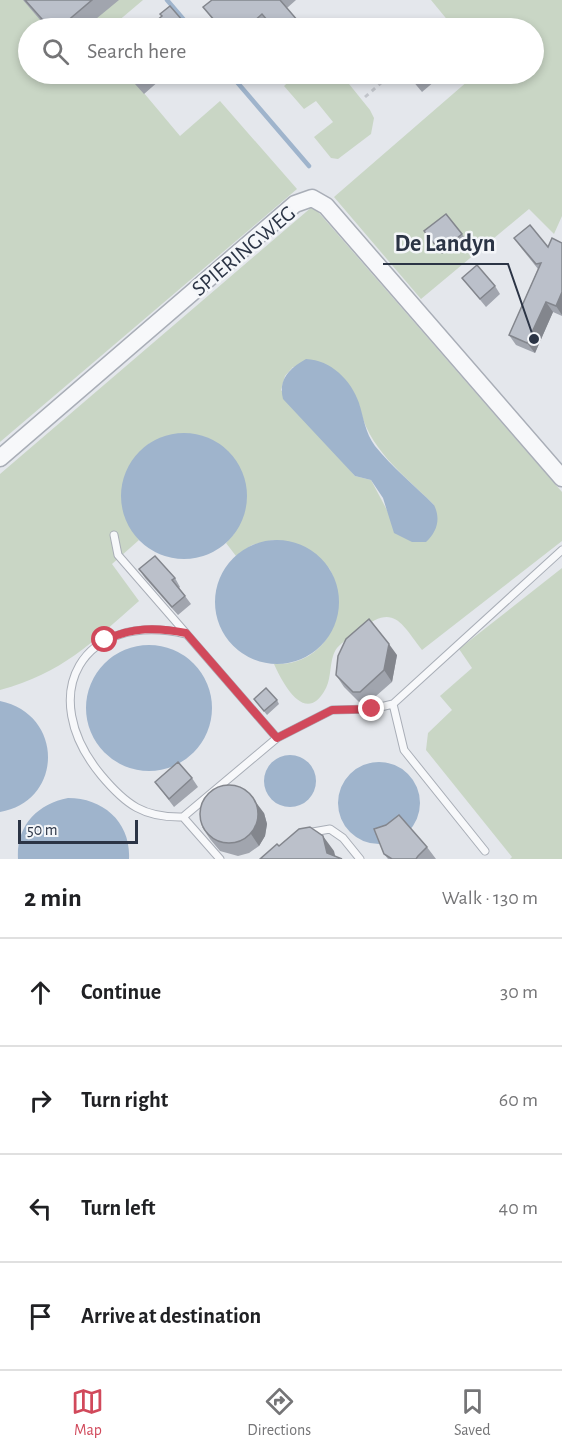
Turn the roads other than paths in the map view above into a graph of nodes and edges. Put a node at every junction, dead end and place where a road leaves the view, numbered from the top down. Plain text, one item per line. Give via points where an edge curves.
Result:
1 (0, 458) edge
2 (562, 478) edge
3 (114, 535) dead end
4 (562, 550) edge
5 (186, 633) junction
6 (393, 704) junction
7 (277, 738) junction
8 (183, 817) junction
9 (297, 840) edge
10 (485, 851) dead end
11 (220, 859) edge
12 (360, 859) edge

1 - 2 street, SPIERINGWEG via 295,204 312,198 326,206
3 - 5 lane via 118,555
4 - 6 lane
5 - 7 lane
5 - 8 lane via 138,629 105,640 82,661 70,696 72,728 78,742 87,759 121,799 154,815
6 - 7 lane via 332,710
6 - 10 lane via 404,750
7 - 8 lane
8 - 11 lane
9 - 12 lane via 304,833 330,830 343,838

